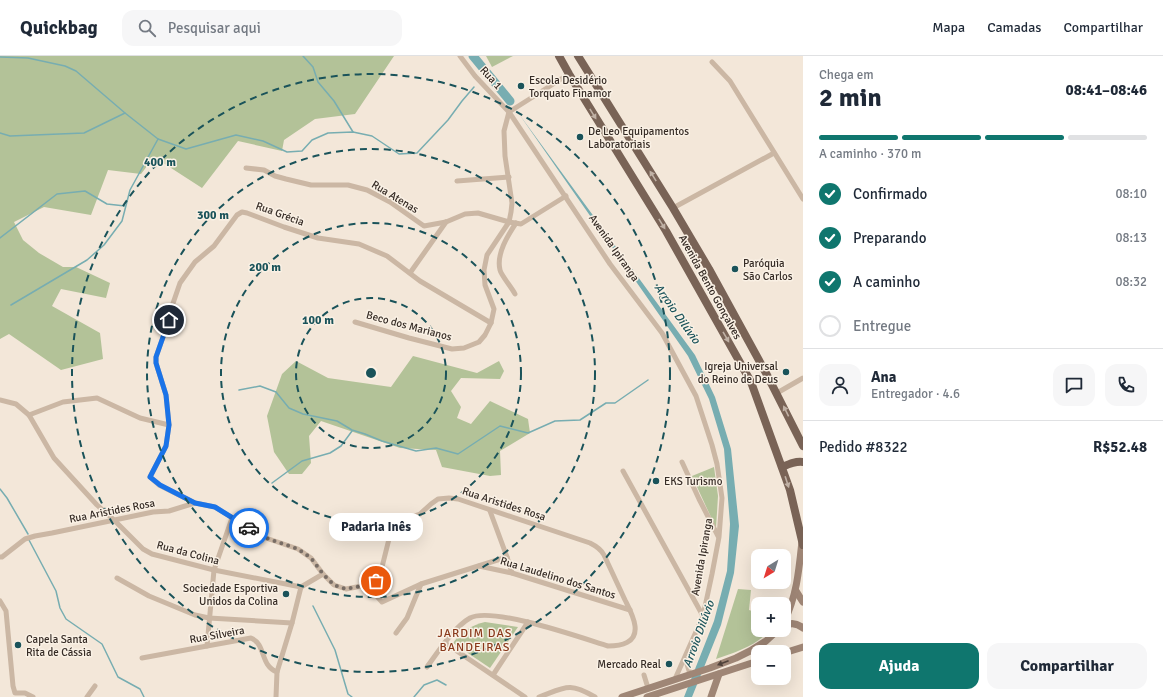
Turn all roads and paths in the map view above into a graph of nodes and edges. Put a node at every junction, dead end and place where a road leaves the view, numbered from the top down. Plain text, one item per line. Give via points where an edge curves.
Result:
1 (460, 56) edge
2 (560, 56) edge
3 (578, 56) edge
4 (712, 62) dead end
5 (569, 74) junction
6 (509, 112) junction
7 (774, 153) junction
8 (246, 168) dead end
9 (508, 177) junction
10 (457, 181) dead end
11 (566, 196) junction
12 (803, 199) edge
13 (673, 208) junction
14 (446, 222) junction
15 (509, 222) junction
16 (516, 223) junction
17 (410, 273) junction
18 (515, 294) dead end
19 (355, 322) dead end
20 (492, 322) junction
21 (803, 378) edge
22 (777, 393) junction
23 (0, 400) edge
24 (29, 415) junction
25 (169, 425) junction
26 (803, 446) edge
27 (682, 462) dead end
28 (803, 462) edge
29 (782, 467) junction
30 (623, 471) dead end
31 (195, 503) junction
32 (490, 511) junction
33 (232, 518) junction
34 (114, 520) junction
35 (719, 537) junction
36 (803, 543) edge
37 (508, 557) junction
38 (0, 558) edge
39 (479, 566) junction
40 (214, 570) junction
41 (512, 573) junction
42 (323, 574) junction
43 (116, 578) dead end
44 (421, 584) junction
45 (366, 585) junction
46 (301, 587) junction
47 (796, 591) junction
48 (0, 601) edge
49 (803, 602) edge
50 (791, 605) edge
51 (630, 610) junction
52 (702, 616) junction
53 (209, 618) junction
54 (528, 622) junction
55 (292, 623) junction
56 (791, 623) edge
57 (803, 628) edge
58 (396, 633) dead end
59 (770, 637) edge
60 (445, 643) junction
61 (206, 646) junction
62 (802, 646) edge
63 (791, 650) edge
64 (687, 655) junction
65 (142, 658) dead end
66 (751, 663) edge
67 (427, 666) dead end
68 (277, 672) junction
69 (691, 674) junction
70 (719, 674) junction
71 (492, 675) junction
72 (644, 675) dead end
73 (675, 680) junction
74 (95, 686) dead end
75 (648, 688) junction
76 (673, 688) junction
77 (33, 697) edge
78 (87, 697) edge
79 (276, 697) edge
80 (525, 697) edge
81 (539, 697) edge
82 (595, 697) edge
83 (622, 697) edge
84 (647, 697) edge
85 (669, 697) edge
86 (711, 697) edge

1 - 6 street, Rua 1
2 - 5 main road, Avenida Bento Gonçalves
13 -> 3 main road, Avenida Bento Gonçalves
4 - 7 street via 730,81
5 - 6 street
5 -> 29 main road, Avenida Bento Gonçalves via 666,230 751,382
6 - 9 street via 504,131
6 - 11 street, Avenida Ipiranga
7 - 12 street
7 - 13 street
8 - 14 street, Rua Atenas via 264,170 275,176 311,185 348,185 367,190 390,202 424,226
9 - 10 street
9 - 15 street via 512,203
11 - 16 street via 521,224
11 - 35 street, Avenida Ipiranga via 610,264 662,333 696,396 717,464 722,498
13 - 22 main road, Avenida Bento Gonçalves
14 - 15 street, Rua Atenas via 465,214 478,213
14 - 17 street
15 - 16 street, Rua Atenas
15 - 20 street via 487,255 484,270 485,285 494,309
16 - 18 street via 502,247 500,263 500,270
17 - 20 street, Rua Grécia
17 - 25 street, Rua Grécia via 387,256 358,244 318,238 247,212 237,215 214,246 195,262 180,284 170,312 156,357 166,395
19 - 20 street, Beco dos Marianos via 452,349 464,348 479,342
21 - 22 street
26 -> 22 main road, Avenida Bento Gonçalves
23 - 24 street, Rua da Colina via 16,404
24 - 25 street via 63,402 98,398 140,418
24 - 34 street, Rua da Colina via 54,458
25 - 31 street, Rua Grécia via 166,446 150,477
27 - 35 street
28 - 29 main road
29 -> 36 main road, Avenida Bento Gonçalves
30 - 52 street
31 - 33 street, Rua Aristides Rosa via 215,507
31 - 34 street, Rua Aristides Rosa via 169,511
32 - 37 street
32 - 45 street, Rua Aristides Rosa via 458,499 438,499 420,514 404,520 390,535 381,571 376,581
32 - 51 street, Rua Aristides Rosa via 597,546 604,555
33 - 40 street
33 - 42 street, Rua Aristides Rosa via 263,537 298,549 311,558
34 - 38 street, Rua Aristides Rosa via 25,539
34 - 40 street, Rua da Colina via 142,549 152,554
35 - 52 street, Avenida Ipiranga
36 - 47 main road
37 - 39 street, Rua Laudelino dos Santos
37 - 41 street
39 - 41 street, Rua Laudelino dos Santos
39 - 44 street, Rua Laudelino dos Santos
40 - 46 street, Rua da Colina
40 - 53 street
41 - 51 street, Rua Laudelino dos Santos
42 - 45 street, Rua Aristides Rosa via 334,585 346,589
42 - 46 street
43 - 53 street via 156,599
44 - 45 street, Rua Laudelino dos Santos via 382,602
44 - 58 street via 407,618
46 - 55 street
47 - 49 main road
47 - 50 main road
48 - 77 street via 6,611 15,693 25,693
51 - 54 street, Rua Aristides Rosa via 635,626 634,636 625,644 618,646 608,646
52 - 64 street, Avenida Ipiranga
53 - 55 street
53 - 61 street
54 - 60 street via 474,617 465,622
54 - 71 street
55 - 68 street
56 - 57 main road
59 -> 69 main road via 750,652
60 - 67 street
60 - 71 street
61 - 65 street, Rua Silveira
61 - 68 street, Rua Silveira via 251,638 258,643 269,667
62 - 63 main road
64 - 69 street
64 - 73 street, Avenida Ipiranga
66 - 70 main road
68 - 79 street
69 - 73 main road
70 - 76 main road
70 - 86 main road
71 - 80 street
72 - 75 street
73 - 75 main road
73 - 76 main road, Avenida Ipiranga
74 - 78 street
75 - 83 main road
76 - 84 main road
76 - 85 main road, Avenida Ipiranga
81 - 82 street via 565,687 577,688

